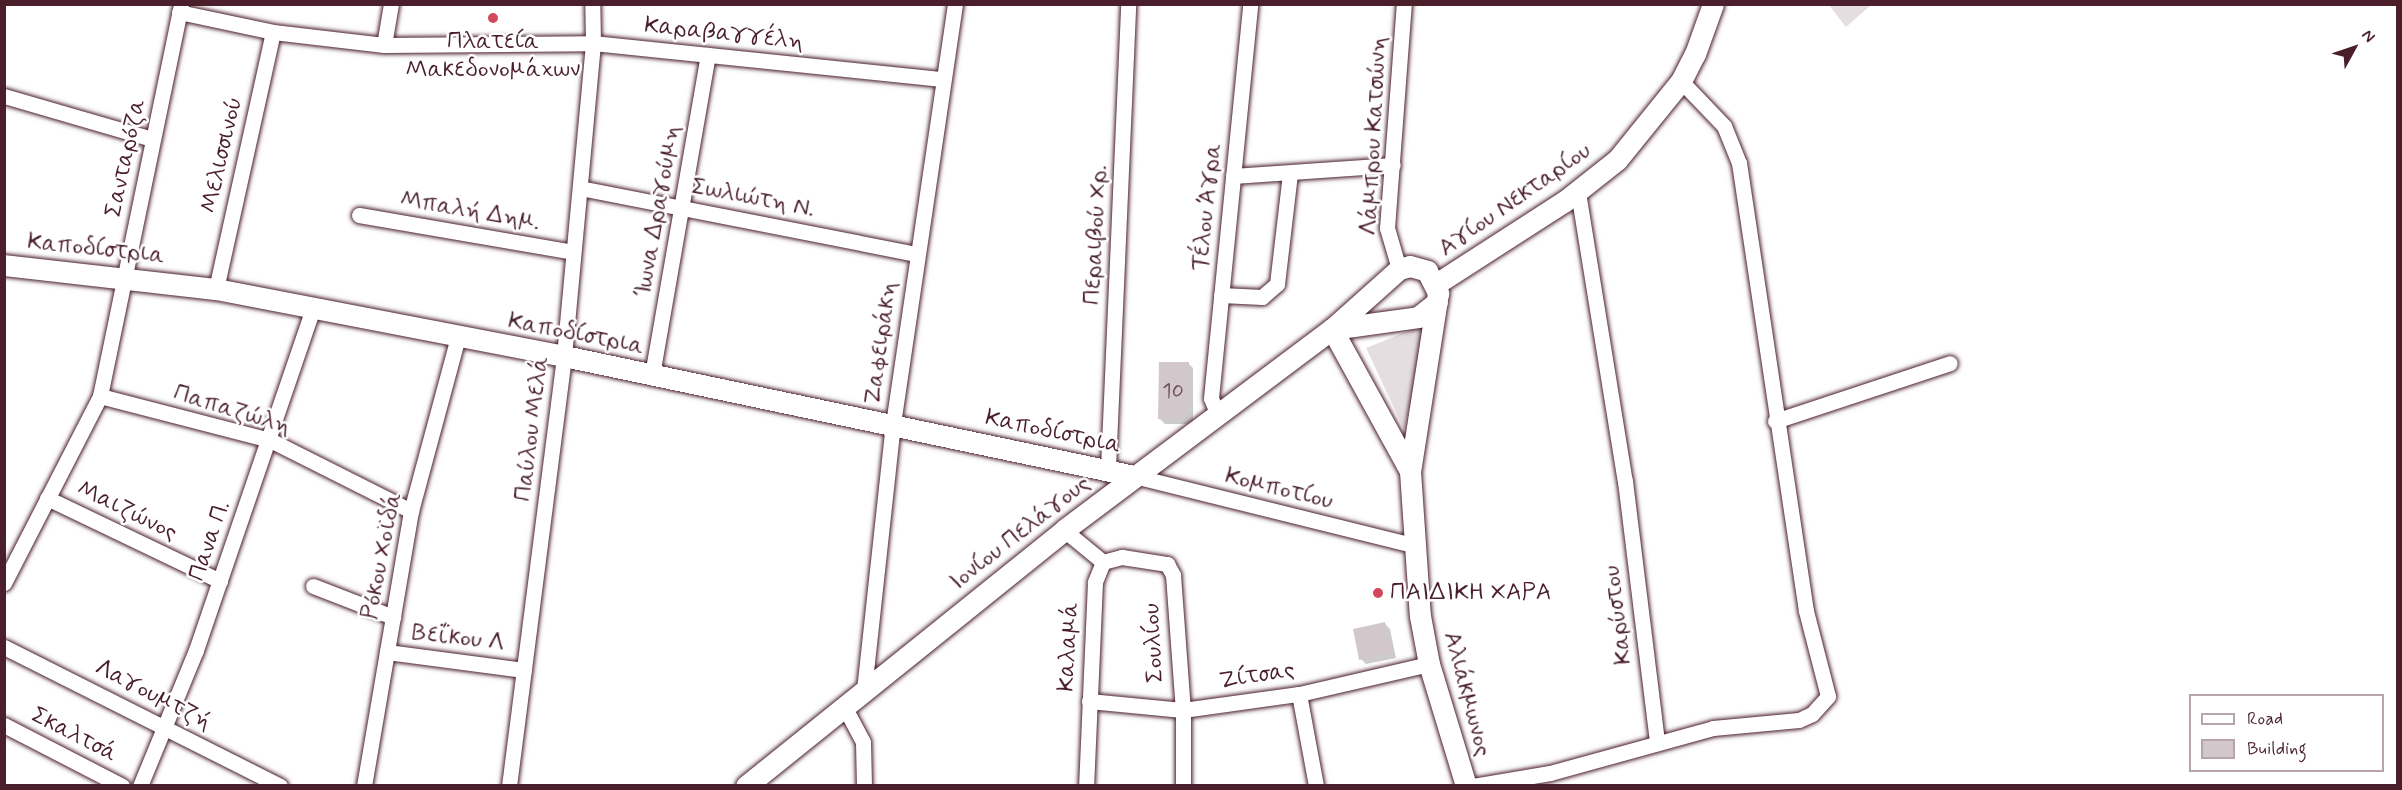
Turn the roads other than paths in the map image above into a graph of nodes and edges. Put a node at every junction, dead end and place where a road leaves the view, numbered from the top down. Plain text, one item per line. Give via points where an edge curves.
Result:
1 (392, 4) edge
2 (592, 4) edge
3 (955, 4) edge
4 (1128, 4) edge
5 (1250, 4) edge
6 (1404, 4) edge
7 (1713, 4) edge
8 (180, 8) edge
9 (273, 32) junction
10 (593, 43) junction
11 (384, 45) junction
12 (708, 56) junction
13 (942, 79) junction
14 (1681, 81) junction
15 (4, 96) edge
16 (152, 139) junction
17 (1393, 165) junction
18 (1290, 174) junction
19 (1233, 176) junction
20 (580, 188) junction
21 (1578, 192) junction
22 (682, 207) junction
23 (358, 215) dead end
24 (573, 252) junction
25 (917, 254) junction
26 (4, 265) edge
27 (1399, 269) junction
28 (125, 276) junction
29 (216, 289) junction
30 (1437, 293) junction
31 (1221, 295) junction
32 (314, 309) junction
33 (1332, 329) junction
34 (458, 337) junction
35 (564, 356) junction
36 (1950, 363) dead end
37 (652, 375) junction
38 (100, 396) junction
39 (1217, 413) junction
40 (1775, 421) junction
41 (893, 424) junction
42 (270, 440) junction
43 (1108, 468) junction
44 (1410, 471) junction
45 (1134, 476) junction
46 (47, 498) junction
47 (411, 511) junction
48 (1064, 530) junction
49 (1413, 545) junction
50 (1103, 562) junction
51 (220, 581) junction
52 (4, 583) edge
53 (313, 586) dead end
54 (393, 617) junction
55 (4, 647) edge
56 (387, 652) junction
57 (1429, 664) junction
58 (524, 670) junction
59 (864, 690) junction
60 (1299, 694) junction
61 (1089, 701) junction
62 (845, 708) junction
63 (1183, 710) junction
64 (4, 725) edge
65 (168, 727) junction
66 (1656, 743) junction
67 (122, 786) edge
68 (140, 786) edge
69 (280, 786) edge
70 (364, 786) edge
71 (509, 786) edge
72 (746, 786) edge
73 (864, 786) edge
74 (1086, 786) edge
75 (1183, 786) edge
76 (1316, 786) edge
77 (1466, 786) edge
78 (1473, 786) edge

1 - 11 street
2 - 10 street, Παύλου Μελά
3 - 13 street, Ζαφειράκη
4 - 43 street, Περαιβού Χρ.
5 - 19 street, Τέλου Άγρα
6 - 17 street, Λάμπρου Κατσώνη
7 - 14 street, Αγίου Νεκταρίου
8 - 9 street, Καραβαγγέλη
8 - 16 street, Σανταρόζα
9 - 11 street, Καραβαγγέλη
9 - 29 street, Μελισσινού
10 - 11 street, Καραβαγγέλη
10 - 12 street, Καραβαγγέλη
10 - 20 street, Παύλου Μελά
12 - 13 street, Καραβαγγέλη
12 - 22 street, Ίωνα Δραγούμη
13 - 25 street, Ζαφειράκη
14 - 21 street, Αγίου Νεκταρίου via 1617,159
14 - 40 street via 1724,126 1739,163
15 - 16 street
16 - 28 street, Σανταρόζα
17 - 18 street
17 - 27 street, Λάμπρου Κατσώνη via 1387,228
18 - 19 street
18 - 31 street via 1276,284 1262,297
19 - 31 street, Τέλου Άγρα
20 - 22 street, Σωλιώτη Ν.
20 - 24 street, Παύλου Μελά
21 - 30 street, Αγίου Νεκταρίου
21 - 66 street, Καρύστου via 1625,481
22 - 25 street, Σωλιώτη Ν.
22 - 37 street, Ίωνα Δραγούμη
23 - 24 street, Μπαλή Δημ.
24 - 35 street, Παύλου Μελά
25 - 41 street, Ζαφειράκη
26 - 28 street, Καποδίστρια
27 - 30 street, Αγίου Νεκταρίου via 1420,267
27 - 33 street
28 - 29 street, Καποδίστρια
28 - 38 street, Σανταρόζα
29 - 32 street, Καποδίστρια
30 - 33 street, Αγίου Νεκταρίου via 1418,317
30 - 44 street, Αλιάκμωνος
31 - 39 street, Τέλου Άγρα via 1211,398
32 - 34 street, Καποδίστρια
32 - 42 street, Πανα Π.
33 - 39 street, Ιονίου Πελάγους
33 - 44 street, Αλιάκμωνος
34 - 35 street, Καποδίστρια
34 - 47 street, Ρόκου Χοϊδά
35 - 37 street, Καποδίστρια
35 - 58 street, Παύλου Μελά
36 - 40 street
37 - 41 street, Καποδίστρια
38 - 42 street, Παπαζώλη
38 - 46 street, Σανταρόζα
39 - 45 street, Ιονίου Πελάγους
40 - 66 street via 1806,611 1828,696 1812,714 1799,720 1713,728
41 - 43 street, Καποδίστρια
41 - 59 street, Ζαφειράκη
42 - 47 street, Παπαζώλη
42 - 51 street, Πανα Π.
43 - 45 street, Καποδίστρια
44 - 49 street, Αλιάκμωνος
45 - 48 street, Ιονίου Πελάγους
45 - 49 street, Κομποτίου
46 - 51 street, Μαιζώνος
46 - 52 street, Σανταρόζα
47 - 54 street, Ρόκου Χοϊδά
48 - 50 street
48 - 59 street, Ιονίου Πελάγους
49 - 57 street, Αλιάκμωνος
50 - 61 street, Καλαμά via 1095,582
50 - 63 street, Σουλίου via 1122,557 1167,564 1173,575
51 - 65 street, Πανα Π.
53 - 54 street
54 - 56 street, Ρόκου Χοϊδά
55 - 65 street, Λαγουμτζή
56 - 58 street, Βεΐκου Λ
56 - 70 street, Ρόκου Χοϊδά
57 - 60 street, Ζίτσας
57 - 77 street, Αλιάκμωνος
58 - 71 street, Παύλου Μελά
59 - 62 street, Ιονίου Πελάγους
60 - 63 street, Ζίτσας
60 - 76 street
61 - 63 street, Ζίτσας
61 - 74 street, Καλαμά
62 - 72 street, Ιονίου Πελάγους
62 - 73 street via 863,742
63 - 75 street, Σουλίου
64 - 67 street, Σκαλτσά
65 - 68 street, Πανα Π.
65 - 69 street, Λαγουμτζή
66 - 78 street via 1550,773

